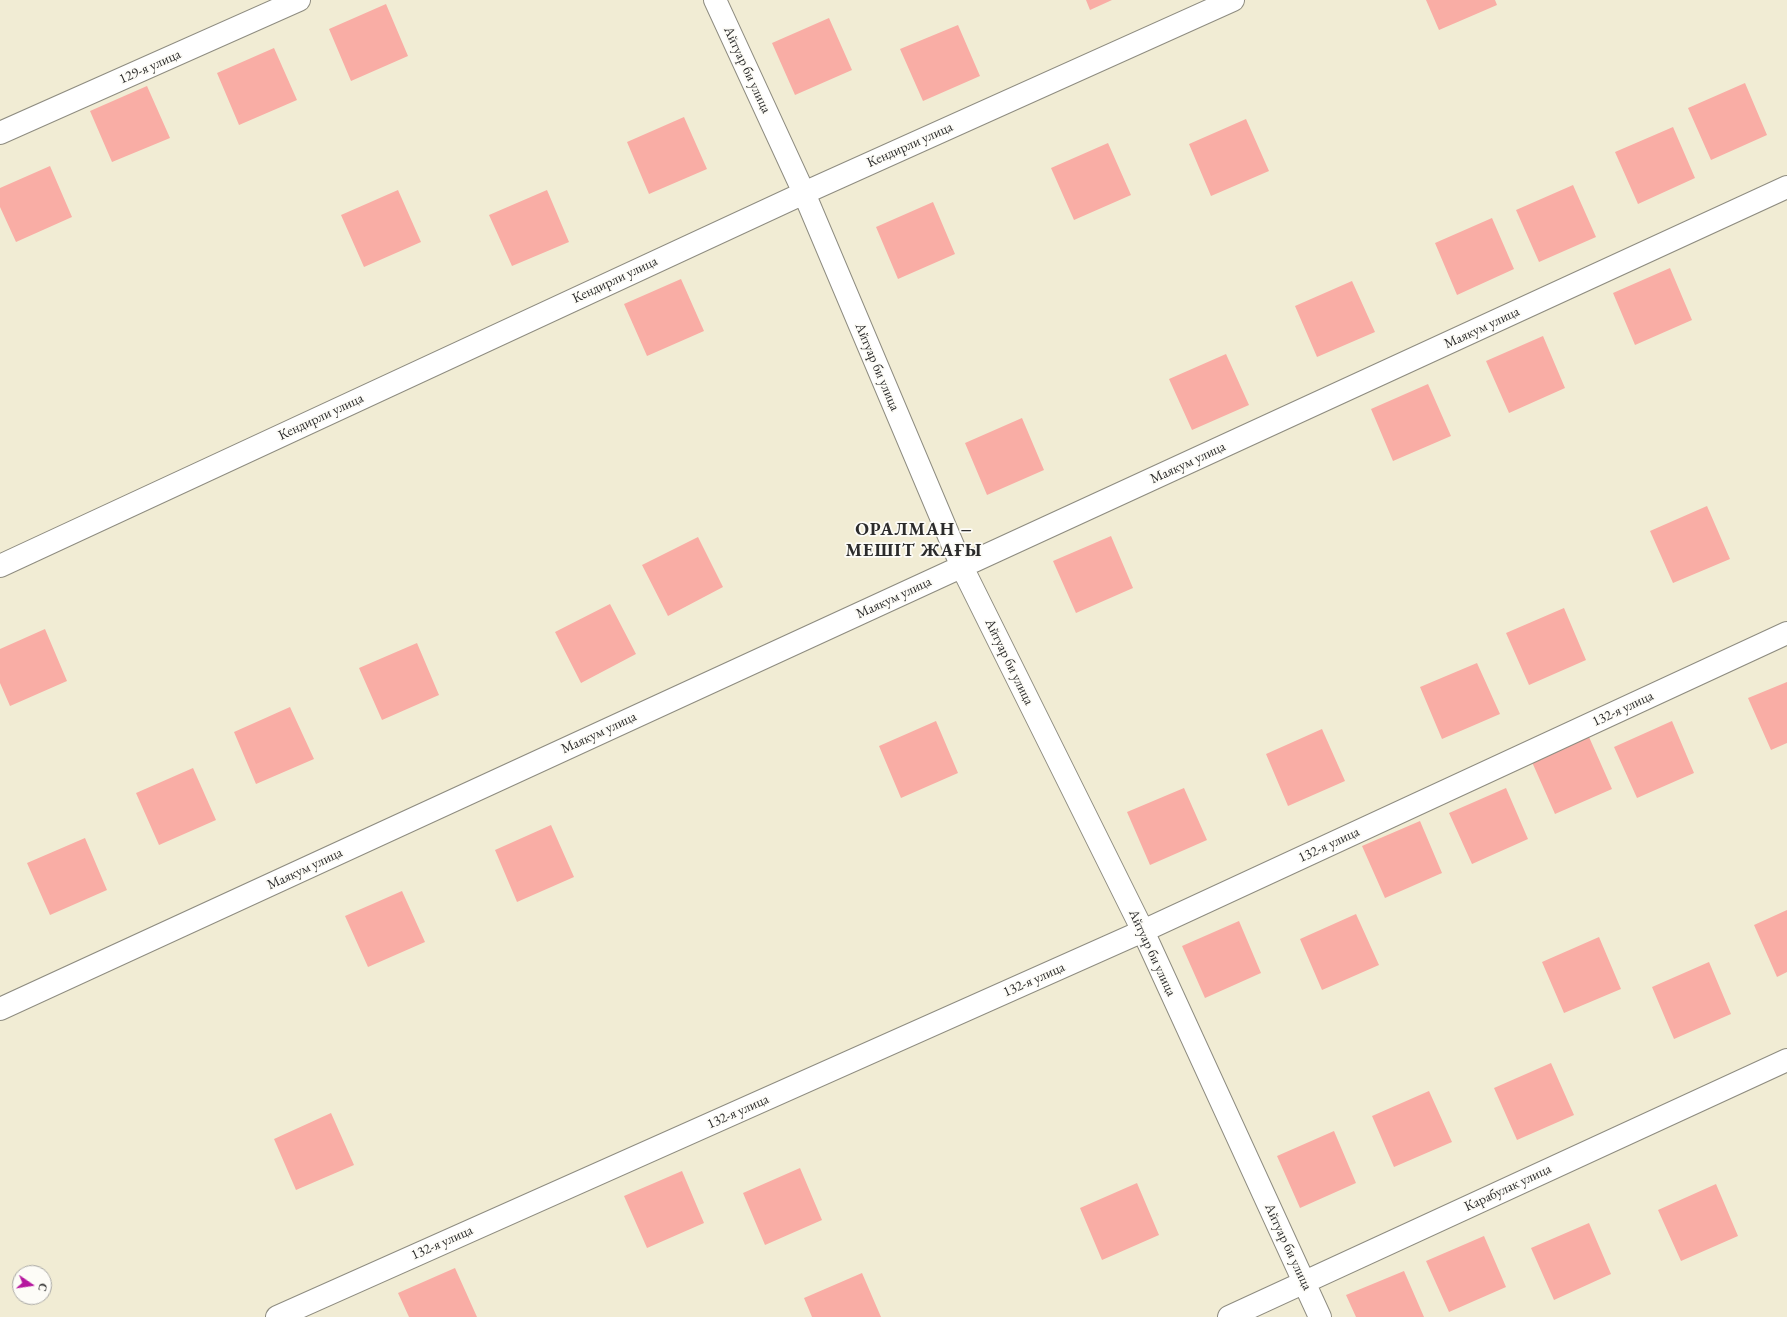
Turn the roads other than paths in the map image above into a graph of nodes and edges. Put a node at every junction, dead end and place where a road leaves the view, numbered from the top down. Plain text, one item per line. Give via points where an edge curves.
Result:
1 (299, 0) edge
2 (715, 0) edge
3 (1233, 0) edge
4 (0, 133) edge
5 (1787, 187) edge
6 (804, 193) junction
7 (0, 566) edge
8 (962, 567) junction
9 (1787, 633) edge
10 (1143, 931) junction
11 (0, 1009) edge
12 (1787, 1060) edge
13 (1304, 1282) junction
14 (277, 1317) edge
15 (1229, 1317) edge
16 (1320, 1317) edge

1 - 4 street, 129-я улица
2 - 6 street, Айтуар би улица
3 - 6 street, Кендирли улица
5 - 8 street, Маякум улица
6 - 7 street, Кендирли улица
6 - 8 street, Айтуар би улица
8 - 10 street, Айтуар би улица
8 - 11 street, Маякум улица
9 - 10 street, 132-я улица
10 - 13 street, Айтуар би улица
10 - 14 street, 132-я улица
12 - 13 street, Карабулак улица
13 - 15 street, Карабулак улица
13 - 16 street, Айтуар би улица

